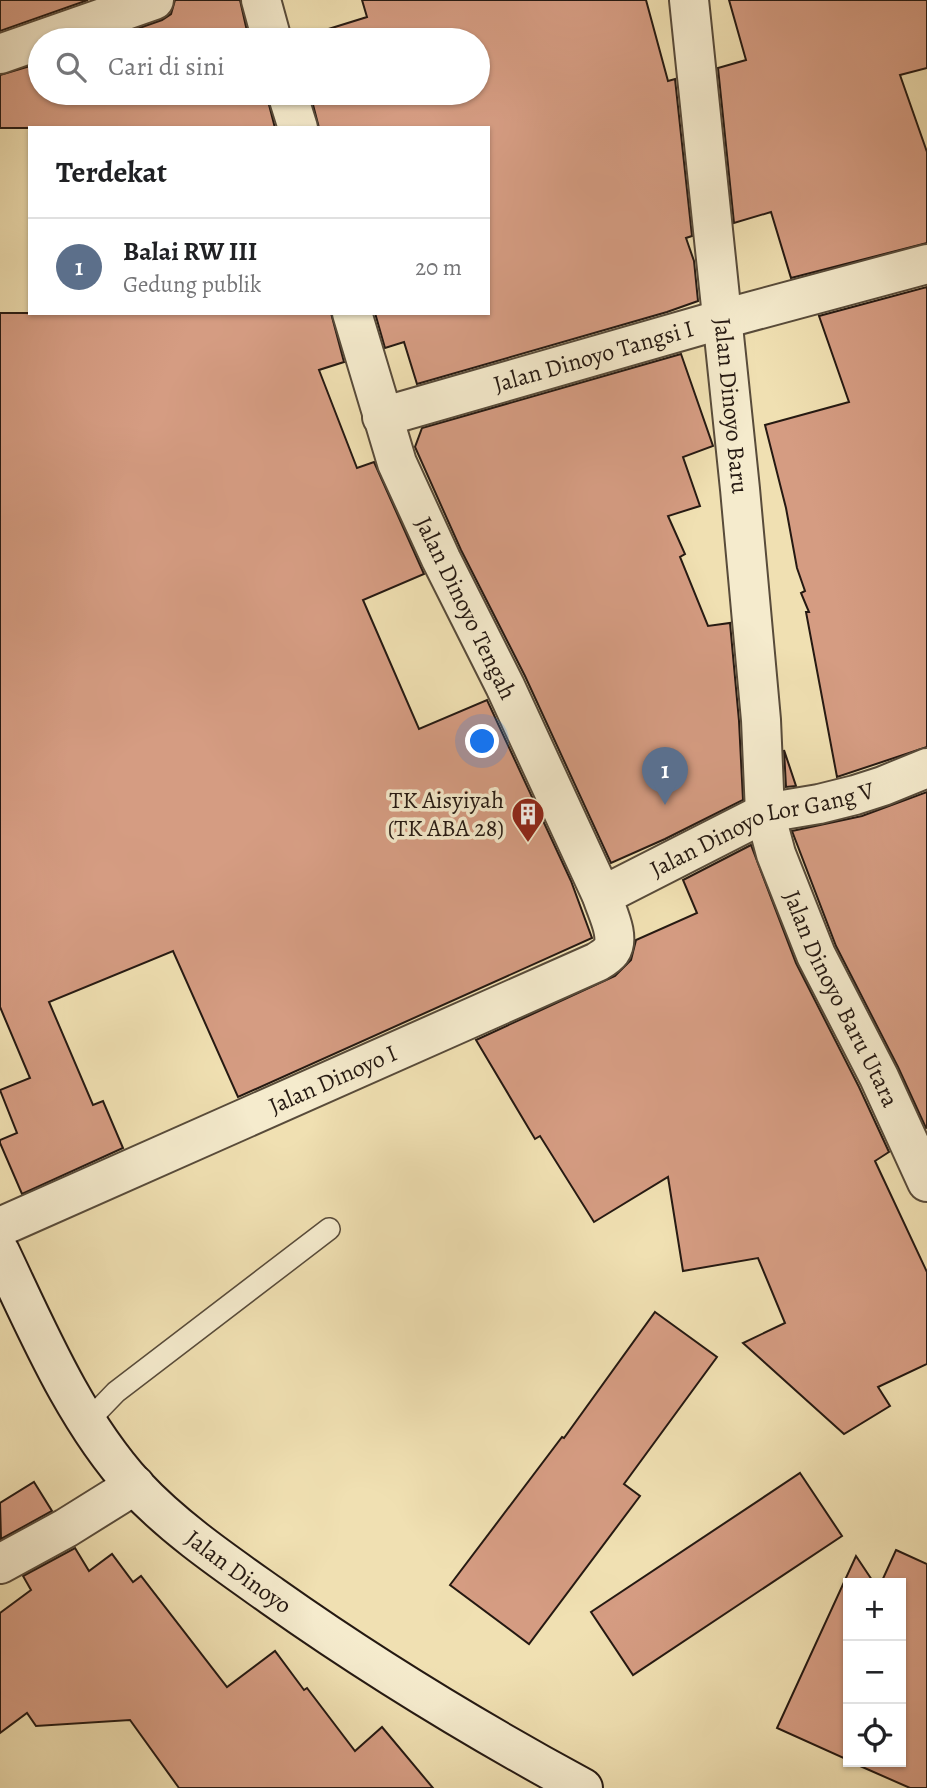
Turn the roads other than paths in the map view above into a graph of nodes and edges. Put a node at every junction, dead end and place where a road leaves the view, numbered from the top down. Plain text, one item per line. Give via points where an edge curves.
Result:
1 (155, 0) edge
2 (261, 0) edge
3 (689, 0) edge
4 (75, 28) edge
5 (269, 28) edge
6 (28, 44) edge
7 (0, 54) edge
8 (291, 105) edge
9 (297, 126) edge
10 (927, 264) edge
11 (353, 315) edge
12 (723, 319) junction
13 (382, 417) junction
14 (927, 768) edge
15 (765, 813) junction
16 (601, 895) junction
17 (927, 1182) edge
18 (0, 1227) edge
19 (329, 1229) dead end
20 (3, 1264) edge
21 (87, 1422) junction
22 (135, 1485) junction
23 (0, 1564) edge
24 (583, 1788) edge

1 - 4 street
2 - 5 street
3 - 12 street, Jalan Dinoyo Baru
6 - 7 street
8 - 9 street
10 - 12 street, Jalan Dinoyo Tangsi I
11 - 13 street, Jalan Dinoyo Tengah
12 - 13 street, Jalan Dinoyo Tangsi I
12 - 15 street, Jalan Dinoyo Baru via 761,720
13 - 16 street, Jalan Dinoyo Tengah via 421,518
14 - 15 street, Jalan Dinoyo Lor Gang V via 855,795
15 - 16 street, Jalan Dinoyo Lor Gang V
15 - 17 street, Jalan Dinoyo Baru Utara via 776,854 816,955
16 - 18 street, Jalan Dinoyo I via 615,944 597,962
19 - 21 lane via 116,1392
20 - 21 street, Jalan Dinoyo
21 - 22 street, Jalan Dinoyo
22 - 23 street
22 - 24 street, Jalan Dinoyo via 202,1544 326,1634

